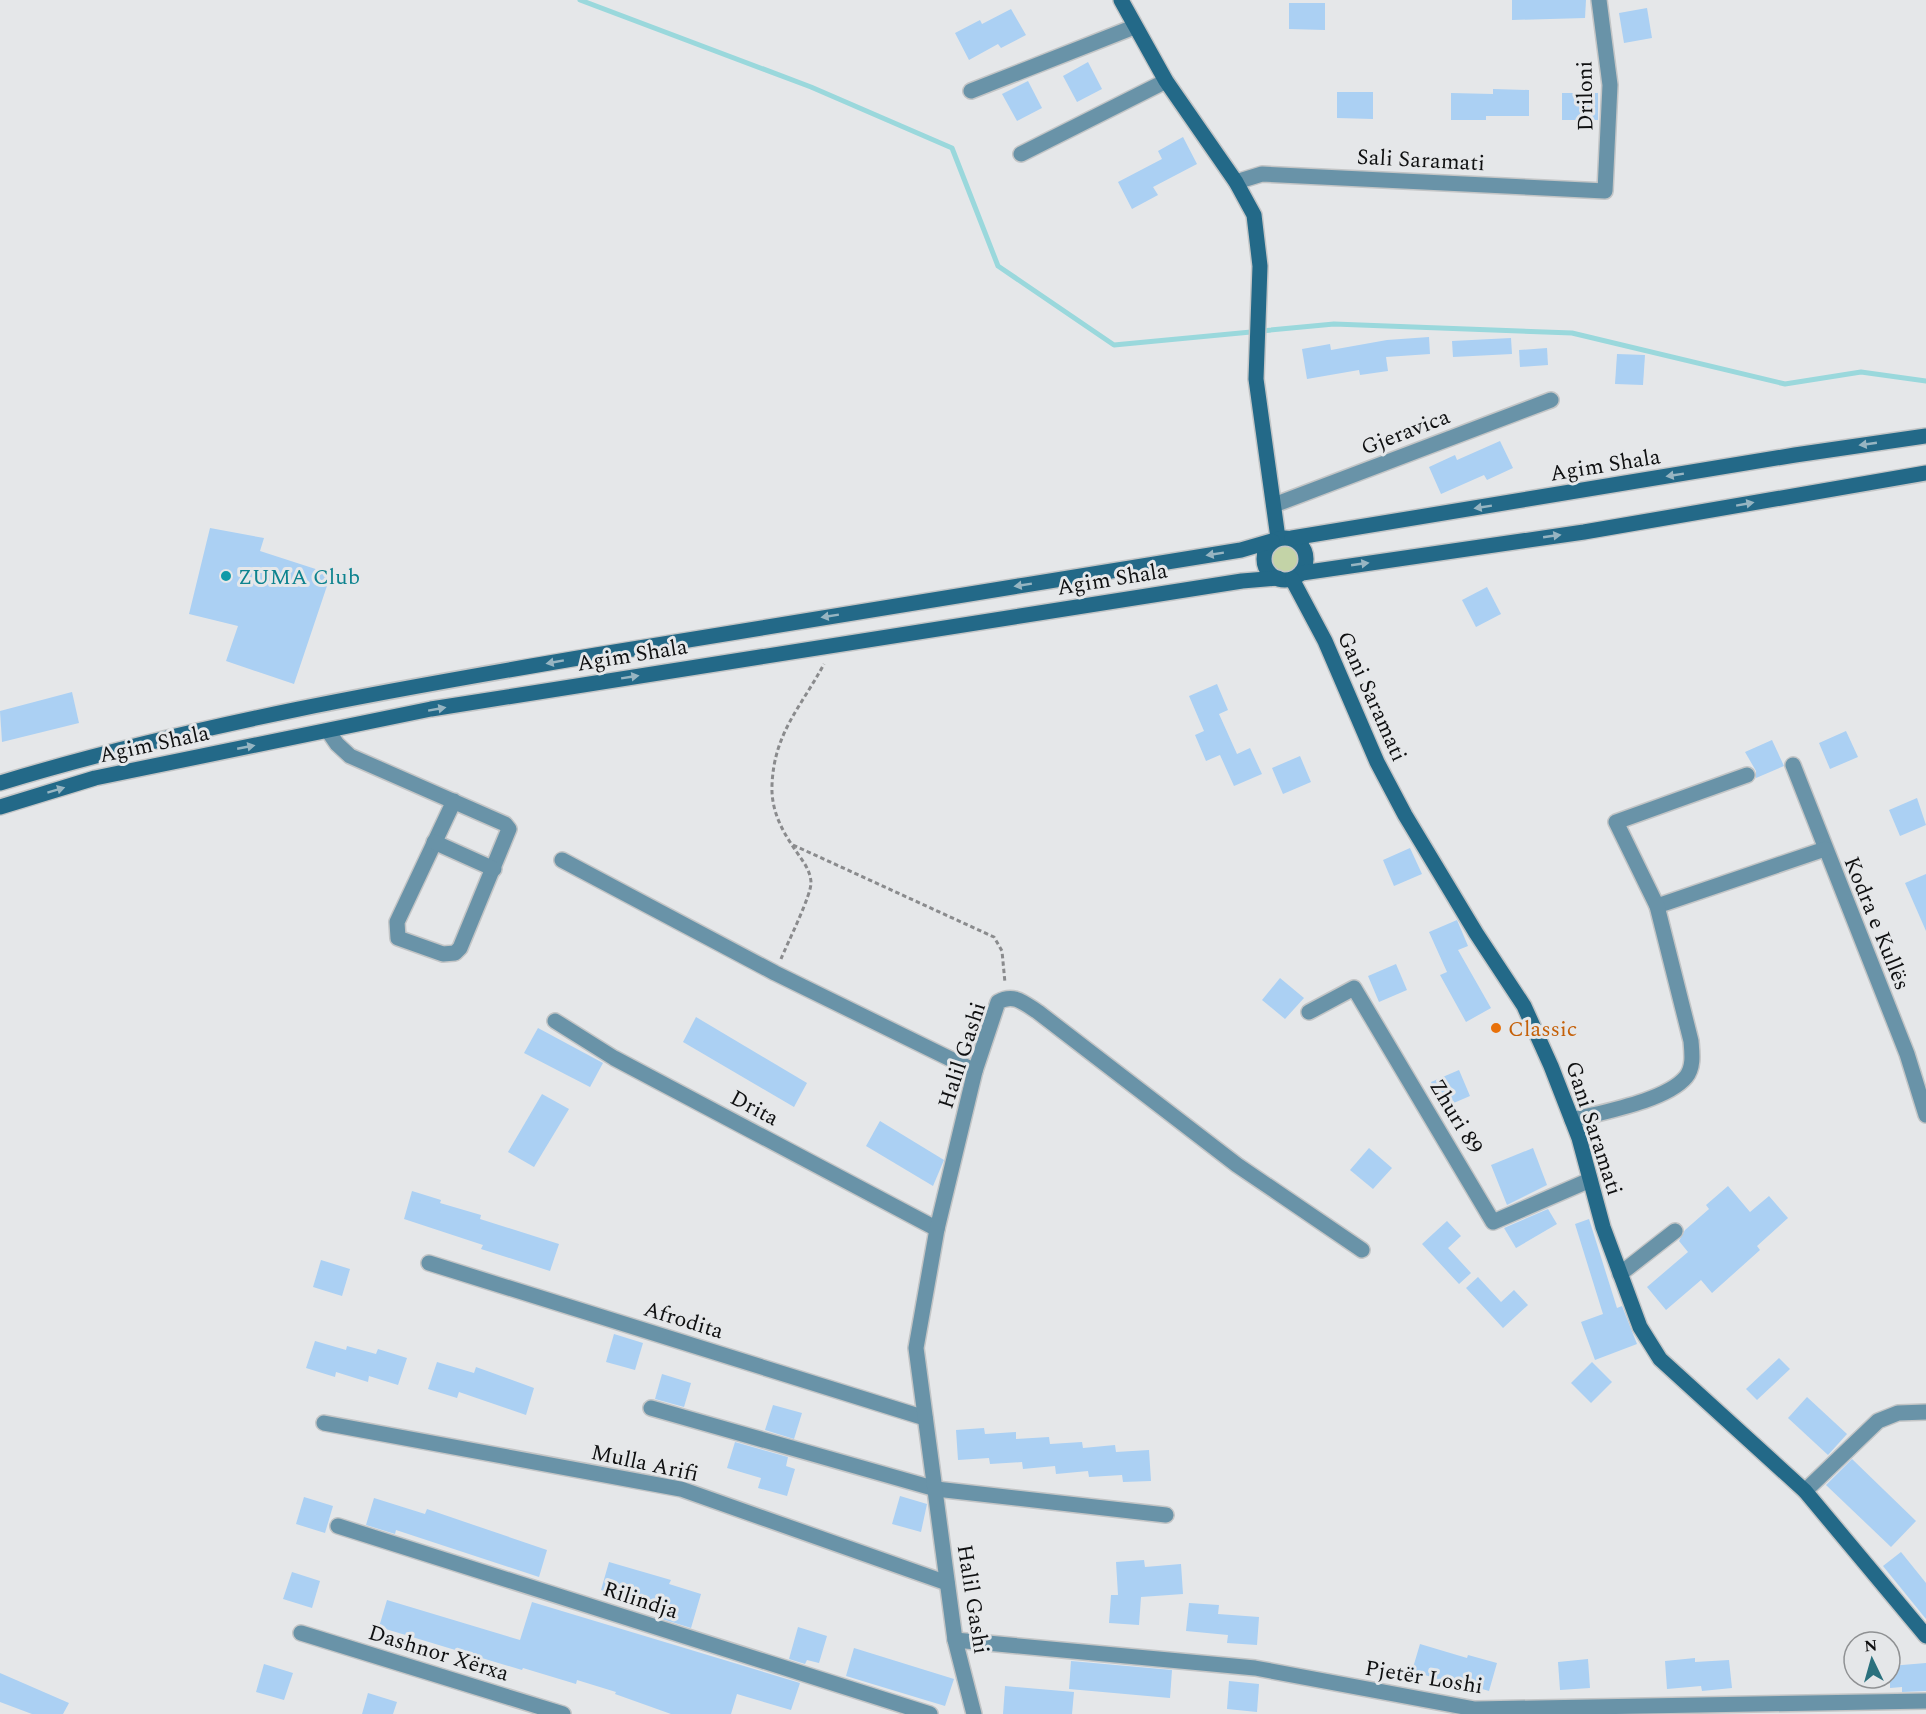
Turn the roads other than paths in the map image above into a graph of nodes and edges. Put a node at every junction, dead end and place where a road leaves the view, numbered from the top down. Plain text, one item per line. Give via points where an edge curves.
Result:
1 (1121, 0) edge
2 (1599, 0) edge
3 (1134, 27) junction
4 (1167, 81) junction
5 (971, 91) dead end
6 (1021, 154) dead end
7 (1236, 182) junction
8 (1605, 191) joint
9 (1551, 399) dead end
10 (1926, 436) edge
11 (1926, 473) edge
12 (1274, 505) junction
13 (1281, 539) junction
14 (1291, 577) junction
15 (328, 731) junction
16 (1793, 765) dead end
17 (1748, 775) dead end
18 (0, 783) edge
19 (454, 801) junction
20 (0, 807) edge
21 (434, 842) junction
22 (1825, 849) junction
23 (562, 860) dead end
24 (494, 869) junction
25 (1657, 906) junction
26 (1309, 1012) dead end
27 (555, 1022) dead end
28 (975, 1071) junction
29 (1926, 1115) edge
30 (1572, 1120) junction
31 (1590, 1180) junction
32 (937, 1228) junction
33 (1675, 1231) dead end
34 (1362, 1250) dead end
35 (429, 1263) dead end
36 (1620, 1274) junction
37 (651, 1408) dead end
38 (1926, 1412) edge
39 (925, 1418) junction
40 (324, 1423) dead end
41 (936, 1489) junction
42 (1805, 1491) junction
43 (1166, 1515) dead end
44 (338, 1526) dead end
45 (947, 1583) junction
46 (301, 1634) dead end
47 (1926, 1636) edge
48 (955, 1640) junction
49 (1926, 1701) edge
50 (563, 1714) edge
51 (930, 1714) edge
52 (974, 1714) edge

1 - 3 main road
2 - 8 street, Driloni via 1610,85
3 - 4 main road
3 - 5 street
4 - 6 street
4 - 7 main road
7 - 8 street, Sali Saramati via 1262,174
7 - 12 main road via 1254,214 1260,266 1257,391
9 - 12 street, Gjeravica
10 -> 13 main road, Agim Shala
14 -> 11 main road, Agim Shala
12 - 13 main road
13 - 14 main road via 1303,546 1306,552 1307,560
13 - 14 main road via 1265,553 1264,560 1270,573
13 -> 18 main road, Agim Shala via 1241,550 429,683 257,717 90,756
15 -> 14 main road, Agim Shala via 431,710 825,645 1242,581
14 - 30 main road, Gani Saramati via 1326,641 1377,762 1405,815 1524,1006
15 - 19 street via 350,756
20 -> 15 main road, Agim Shala via 95,778
16 - 22 street, Kodra e Kullës
17 - 25 street via 1616,822
19 - 21 street
19 - 24 street via 509,829
21 - 24 street
21 - 24 street via 397,922 398,938 443,954 455,953
22 - 25 street, Kodra e Kullës
22 - 29 street, Kodra e Kullës
23 - 28 street via 775,973
25 - 30 street via 1691,1041 1692,1060 1687,1077 1667,1092
26 - 31 street, Zhuri 89 via 1354,988 1493,1222
27 - 32 street, Drita via 614,1058
28 - 32 street, Halil Gashi
28 - 34 street, Halil Gashi via 998,1002 1006,997 1015,998 1236,1166
30 - 31 main road, Gani Saramati
31 - 36 main road, Gani Saramati
32 - 39 street, Halil Gashi via 915,1348
33 - 36 street
35 - 39 street, Afrodita
36 - 42 main road, Gani Saramati via 1640,1327 1660,1359
37 - 41 street
38 - 42 street via 1898,1413 1878,1421
39 - 41 street, Halil Gashi
40 - 45 street, Mulla Arifi via 681,1489
41 - 43 street
41 - 45 street, Halil Gashi
42 - 47 main road, Gani Saramati
44 - 51 street, Rilindja
45 - 48 street, Halil Gashi
46 - 50 street, Dashnor Xërxa
48 - 49 street, Pjetër Loshi via 1255,1668 1475,1710
48 - 52 street, Halil Gashi

